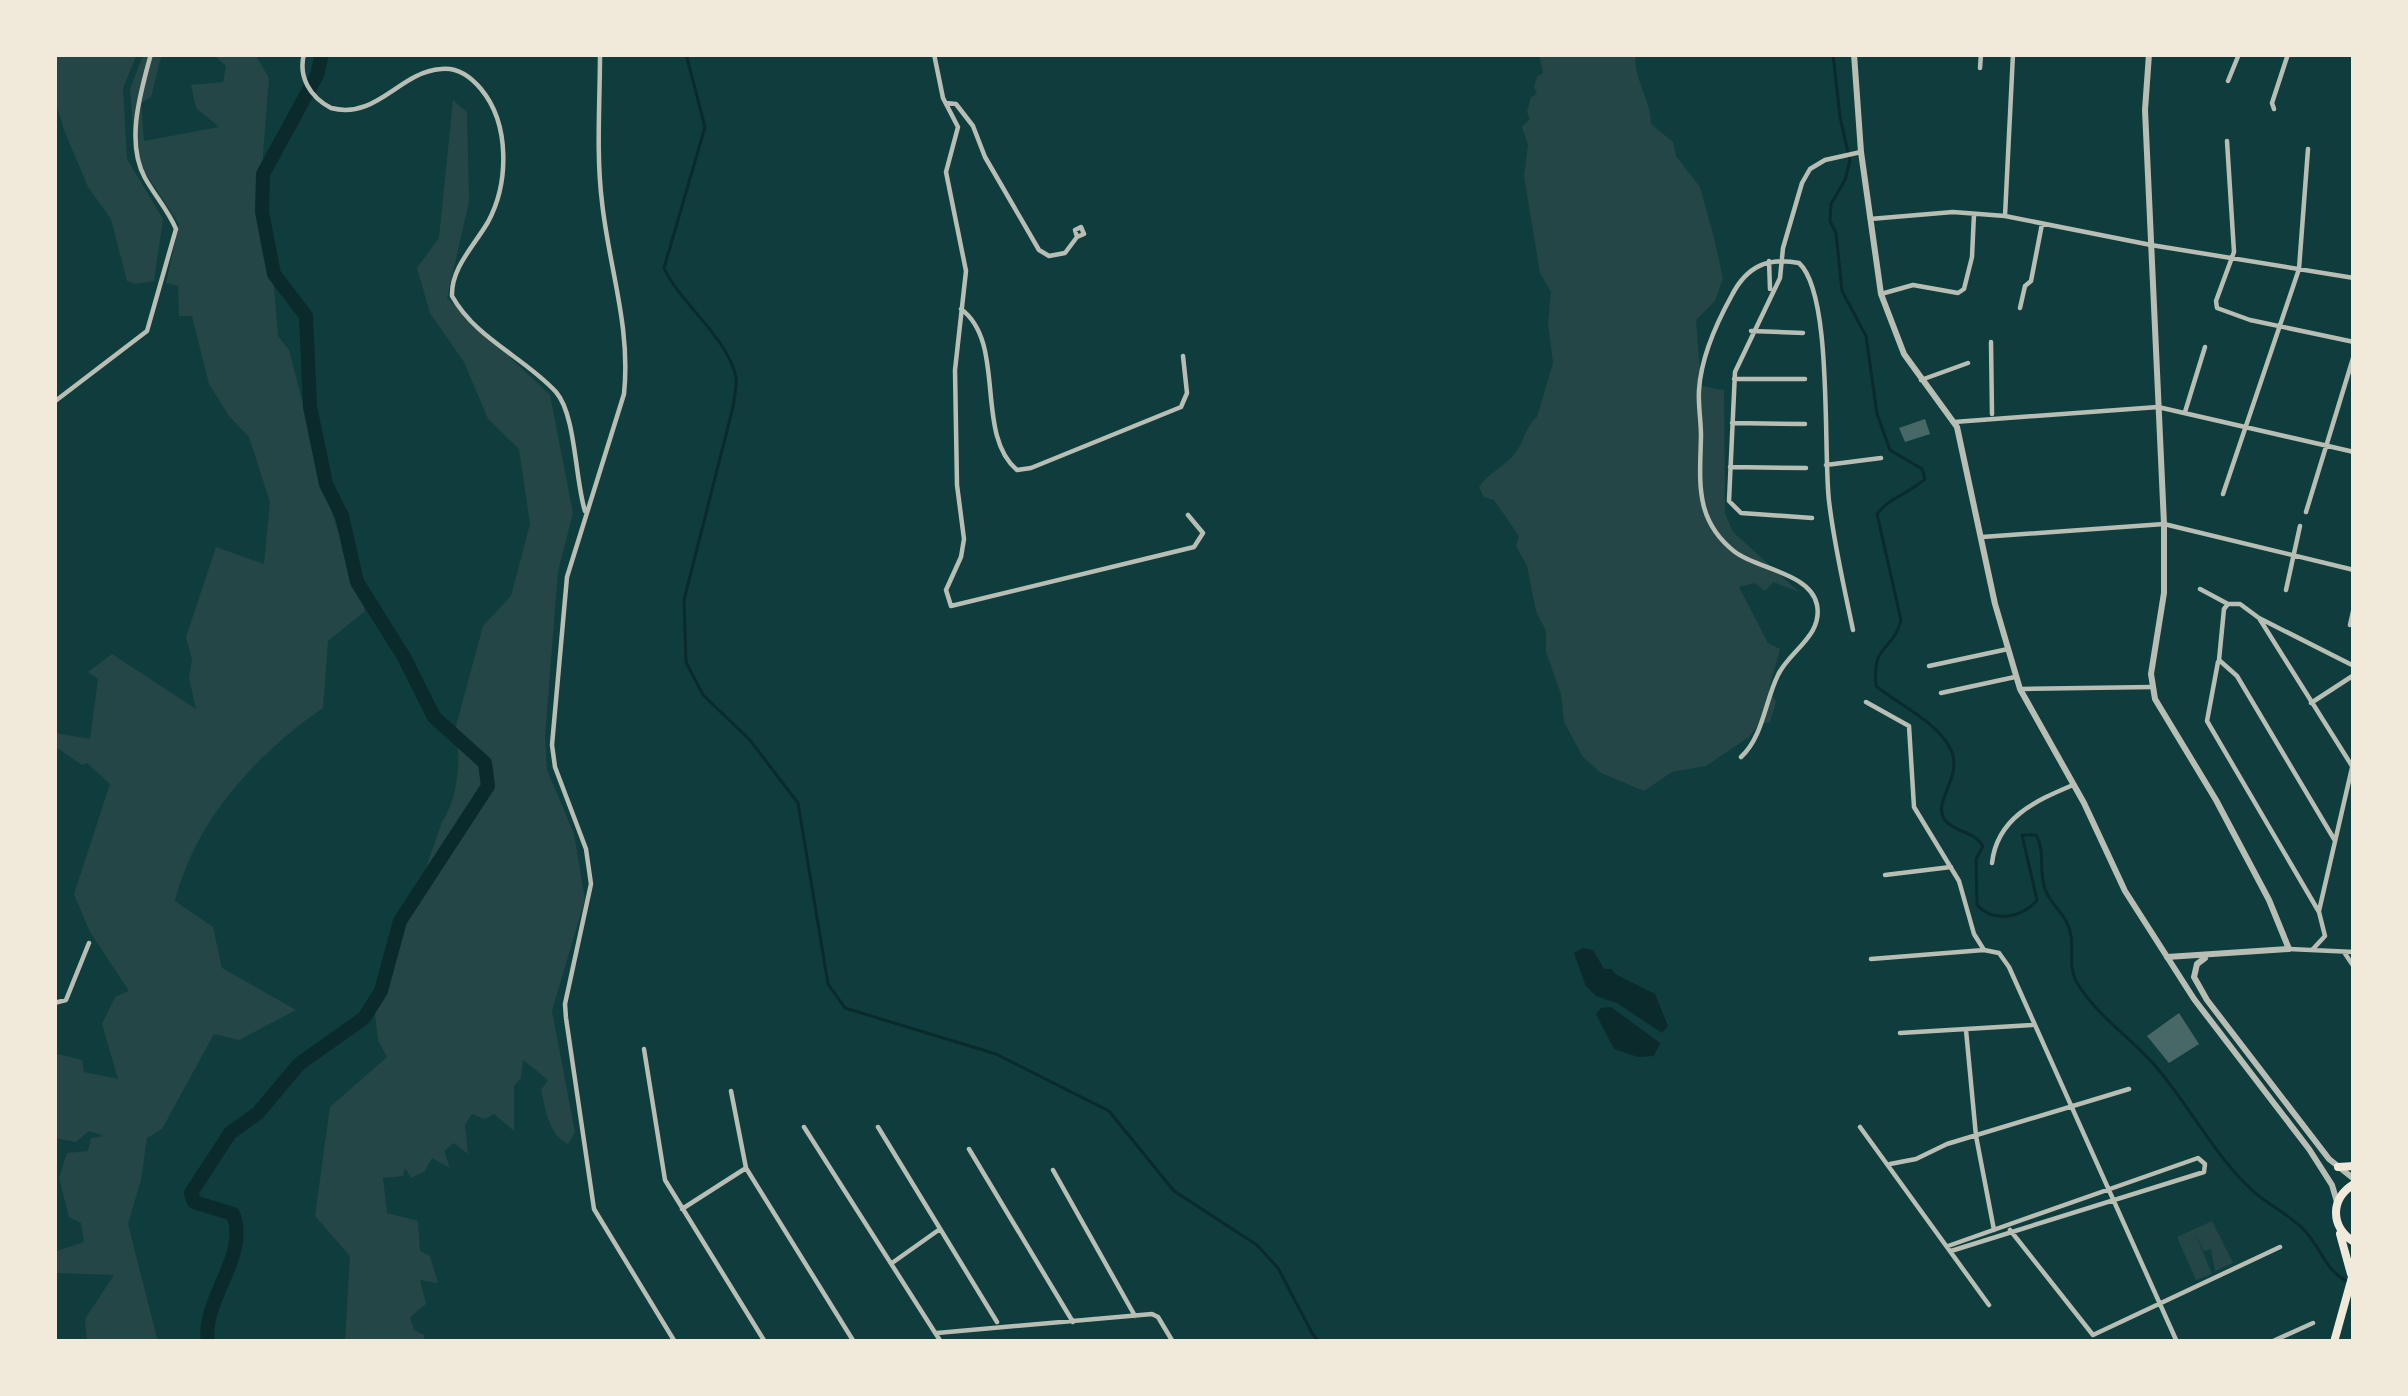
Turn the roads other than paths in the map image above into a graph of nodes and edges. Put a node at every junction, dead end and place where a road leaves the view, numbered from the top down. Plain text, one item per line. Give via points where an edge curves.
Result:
1 (151, 54) edge
2 (304, 54) edge
3 (600, 54) edge
4 (934, 54) edge
5 (1854, 54) edge
6 (1981, 54) edge
7 (2013, 54) edge
8 (2150, 54) edge
9 (2239, 54) edge
10 (2288, 54) edge
11 (1980, 68) dead end
12 (2228, 81) dead end
13 (946, 103) junction
14 (2274, 109) dead end
15 (2228, 141) dead end
16 (2308, 149) dead end
17 (1861, 152) junction
18 (1974, 214) junction
19 (2005, 216) junction
20 (1870, 219) junction
21 (2042, 224) junction
22 (1077, 237) dead end
23 (2151, 245) junction
24 (2234, 258) junction
25 (1780, 259) junction
26 (1769, 261) junction
27 (2299, 268) junction
28 (2354, 278) edge
29 (1880, 294) junction
30 (1769, 295) junction
31 (2020, 308) dead end
32 (961, 309) junction
33 (2279, 326) junction
34 (1751, 332) junction
35 (1803, 333) dead end
36 (1991, 342) dead end
37 (2354, 342) edge
38 (2205, 347) dead end
39 (1183, 356) dead end
40 (2354, 356) edge
41 (1967, 363) dead end
42 (1734, 379) junction
43 (1805, 379) dead end
44 (1921, 380) junction
45 (54, 402) edge
46 (2158, 407) junction
47 (2185, 412) junction
48 (1992, 414) dead end
49 (1954, 422) junction
50 (1732, 423) junction
51 (1805, 424) dead end
52 (2247, 425) junction
53 (2327, 446) junction
54 (2354, 452) edge
55 (1881, 458) dead end
56 (1826, 465) junction
57 (1730, 467) junction
58 (1806, 468) dead end
59 (2223, 494) dead end
60 (585, 511) junction
61 (2306, 512) dead end
62 (1188, 515) dead end
63 (1812, 518) dead end
64 (2164, 524) junction
65 (2300, 526) dead end
66 (1982, 537) junction
67 (2294, 554) junction
68 (2354, 570) edge
69 (2200, 589) dead end
70 (2286, 590) dead end
71 (2228, 604) junction
72 (2354, 607) edge
73 (2259, 619) junction
74 (2350, 626) dead end
75 (1853, 630) dead end
76 (2008, 649) junction
77 (2219, 660) junction
78 (1929, 666) dead end
79 (2354, 670) edge
80 (2015, 676) junction
81 (2152, 687) junction
82 (2020, 688) junction
83 (1941, 693) dead end
84 (1866, 702) dead end
85 (2311, 703) junction
86 (1741, 758) dead end
87 (2353, 763) edge
88 (2074, 784) junction
89 (2334, 839) junction
90 (1992, 863) dead end
91 (1952, 867) junction
92 (1885, 875) dead end
93 (2319, 912) junction
94 (89, 943) dead end
95 (2289, 949) junction
96 (2313, 949) junction
97 (1984, 950) junction
98 (2344, 952) junction
99 (2354, 952) edge
100 (2208, 956) junction
101 (2167, 957) junction
102 (1871, 959) dead end
103 (2354, 967) edge
104 (54, 1003) edge
105 (2035, 1025) junction
106 (1966, 1030) junction
107 (1900, 1033) dead end
108 (644, 1049) dead end
109 (2129, 1089) dead end
110 (731, 1090) dead end
111 (2073, 1108) junction
112 (804, 1127) dead end
113 (878, 1127) dead end
114 (1861, 1127) dead end
115 (1976, 1136) junction
116 (969, 1149) dead end
117 (1890, 1164) junction
118 (2354, 1166) edge
119 (2338, 1167) junction
120 (746, 1168) junction
121 (1053, 1170) dead end
122 (2354, 1181) edge
123 (2108, 1190) junction
124 (2114, 1199) junction
125 (2337, 1202) junction
126 (682, 1209) junction
127 (2338, 1227) junction
128 (940, 1229) junction
129 (2010, 1230) junction
130 (1994, 1231) junction
131 (2354, 1242) edge
132 (2280, 1247) dead end
133 (1950, 1248) junction
134 (892, 1264) junction
135 (2351, 1274) edge
136 (2159, 1302) junction
137 (1988, 1305) dead end
138 (1135, 1316) junction
139 (1073, 1322) junction
140 (2313, 1322) dead end
141 (999, 1324) junction
142 (936, 1333) junction
143 (675, 1342) edge
144 (765, 1342) edge
145 (854, 1342) edge
146 (941, 1342) edge
147 (1173, 1342) edge
148 (2177, 1342) edge
149 (2272, 1342) edge
150 (2334, 1342) edge

1 - 45 street via 136,142 145,178 176,229 162,284 147,331
2 - 60 street via 307,84 331,109 375,103 444,68 485,93 501,128 500,186 454,274 452,296 487,337 557,394
3 - 60 street via 602,205 627,367
4 - 13 street
5 - 17 street
6 - 11 street
7 - 19 street
8 - 23 street
9 - 12 street
10 - 14 street
13 - 22 street via 973,126 1039,250 1065,254
13 - 32 street via 958,127 946,172 964,250
15 - 24 street
16 - 27 street
17 - 20 street
17 - 25 street via 1810,170
18 - 19 street
18 - 20 street
18 - 29 street via 1964,290 1913,285
19 - 21 street
20 - 29 street
21 - 23 street
21 - 31 street
23 - 24 street
23 - 46 street
24 - 27 street
24 - 33 street via 2217,308
25 - 26 street
25 - 30 street
25 - 56 street via 1799,263 1809,277 1823,350
26 - 30 street
26 - 86 street via 1736,287 1702,368 1699,497 1731,549 1805,587 1817,612 1808,640 1779,672
27 - 28 street
27 - 33 street
29 - 44 street
30 - 34 street
32 - 39 street via 983,335 990,403 1017,470 1181,407
32 - 62 street via 956,470 964,539 946,590 949,605 1194,547 1203,532
33 - 37 street
33 - 52 street
34 - 35 street
34 - 42 street
36 - 48 street
38 - 47 street
40 - 53 street
41 - 44 street
42 - 43 street
42 - 50 street
44 - 49 street
46 - 47 street
46 - 49 street
46 - 64 street
47 - 52 street
49 - 66 street
50 - 51 street
50 - 57 street
52 - 53 street
52 - 59 street
53 - 54 street
53 - 61 street
55 - 56 street
56 - 75 street
57 - 58 street
57 - 63 street via 1734,509
60 - 143 street via 567,577 552,745 591,884 565,1004 598,1217
64 - 66 street
64 - 67 street
64 - 81 street
65 - 67 street
66 - 76 street
67 - 68 street
67 - 70 street
69 - 71 street
71 - 73 street
71 - 77 street
72 - 74 street
73 - 79 street
73 - 85 street
76 - 78 street
76 - 80 street
77 - 89 street via 2237,676
77 - 93 street via 2207,721
79 - 85 street
80 - 82 street
80 - 83 street
81 - 82 street
81 - 95 street
82 - 88 street
84 - 91 street via 1909,727 1914,807
85 - 87 street
87 - 89 street
88 - 90 street via 2030,804 2008,825
88 - 101 street via 2125,892
89 - 93 street
91 - 92 street
91 - 97 street
93 - 96 street via 2325,936
94 - 104 street via 66,1000
95 - 96 street
95 - 100 street
96 - 98 street
97 - 102 street
97 - 105 street via 2004,959
98 - 99 street
98 - 103 street
100 - 101 street
100 - 119 street via 2196,982
101 - 125 street via 2309,1148
105 - 106 street
105 - 111 street
106 - 107 street
106 - 115 street
108 - 126 street via 664,1178
109 - 111 street
110 - 120 street
111 - 115 street
111 - 123 street
112 - 134 street
113 - 128 street
114 - 117 street
115 - 117 street
115 - 130 street
116 - 139 street
117 - 133 street
118 - 119 highway
119 - 122 street
120 - 126 street
120 - 145 street
121 - 138 street
122 - 125 highway
123 - 124 street
123 - 124 street via 2198,1158 2205,1164 2204,1172
123 - 130 street
124 - 129 street
124 - 136 street
125 - 127 highway
126 - 144 street
127 - 131 highway
127 - 135 highway
128 - 134 street
128 - 141 street
129 - 133 street
129 - 136 street via 2090,1334
130 - 133 street
132 - 136 street
133 - 137 street
134 - 142 street
135 - 150 highway
136 - 148 street
138 - 139 street
138 - 147 street via 1158,1317
139 - 141 street
140 - 149 street
141 - 142 street
142 - 146 street

